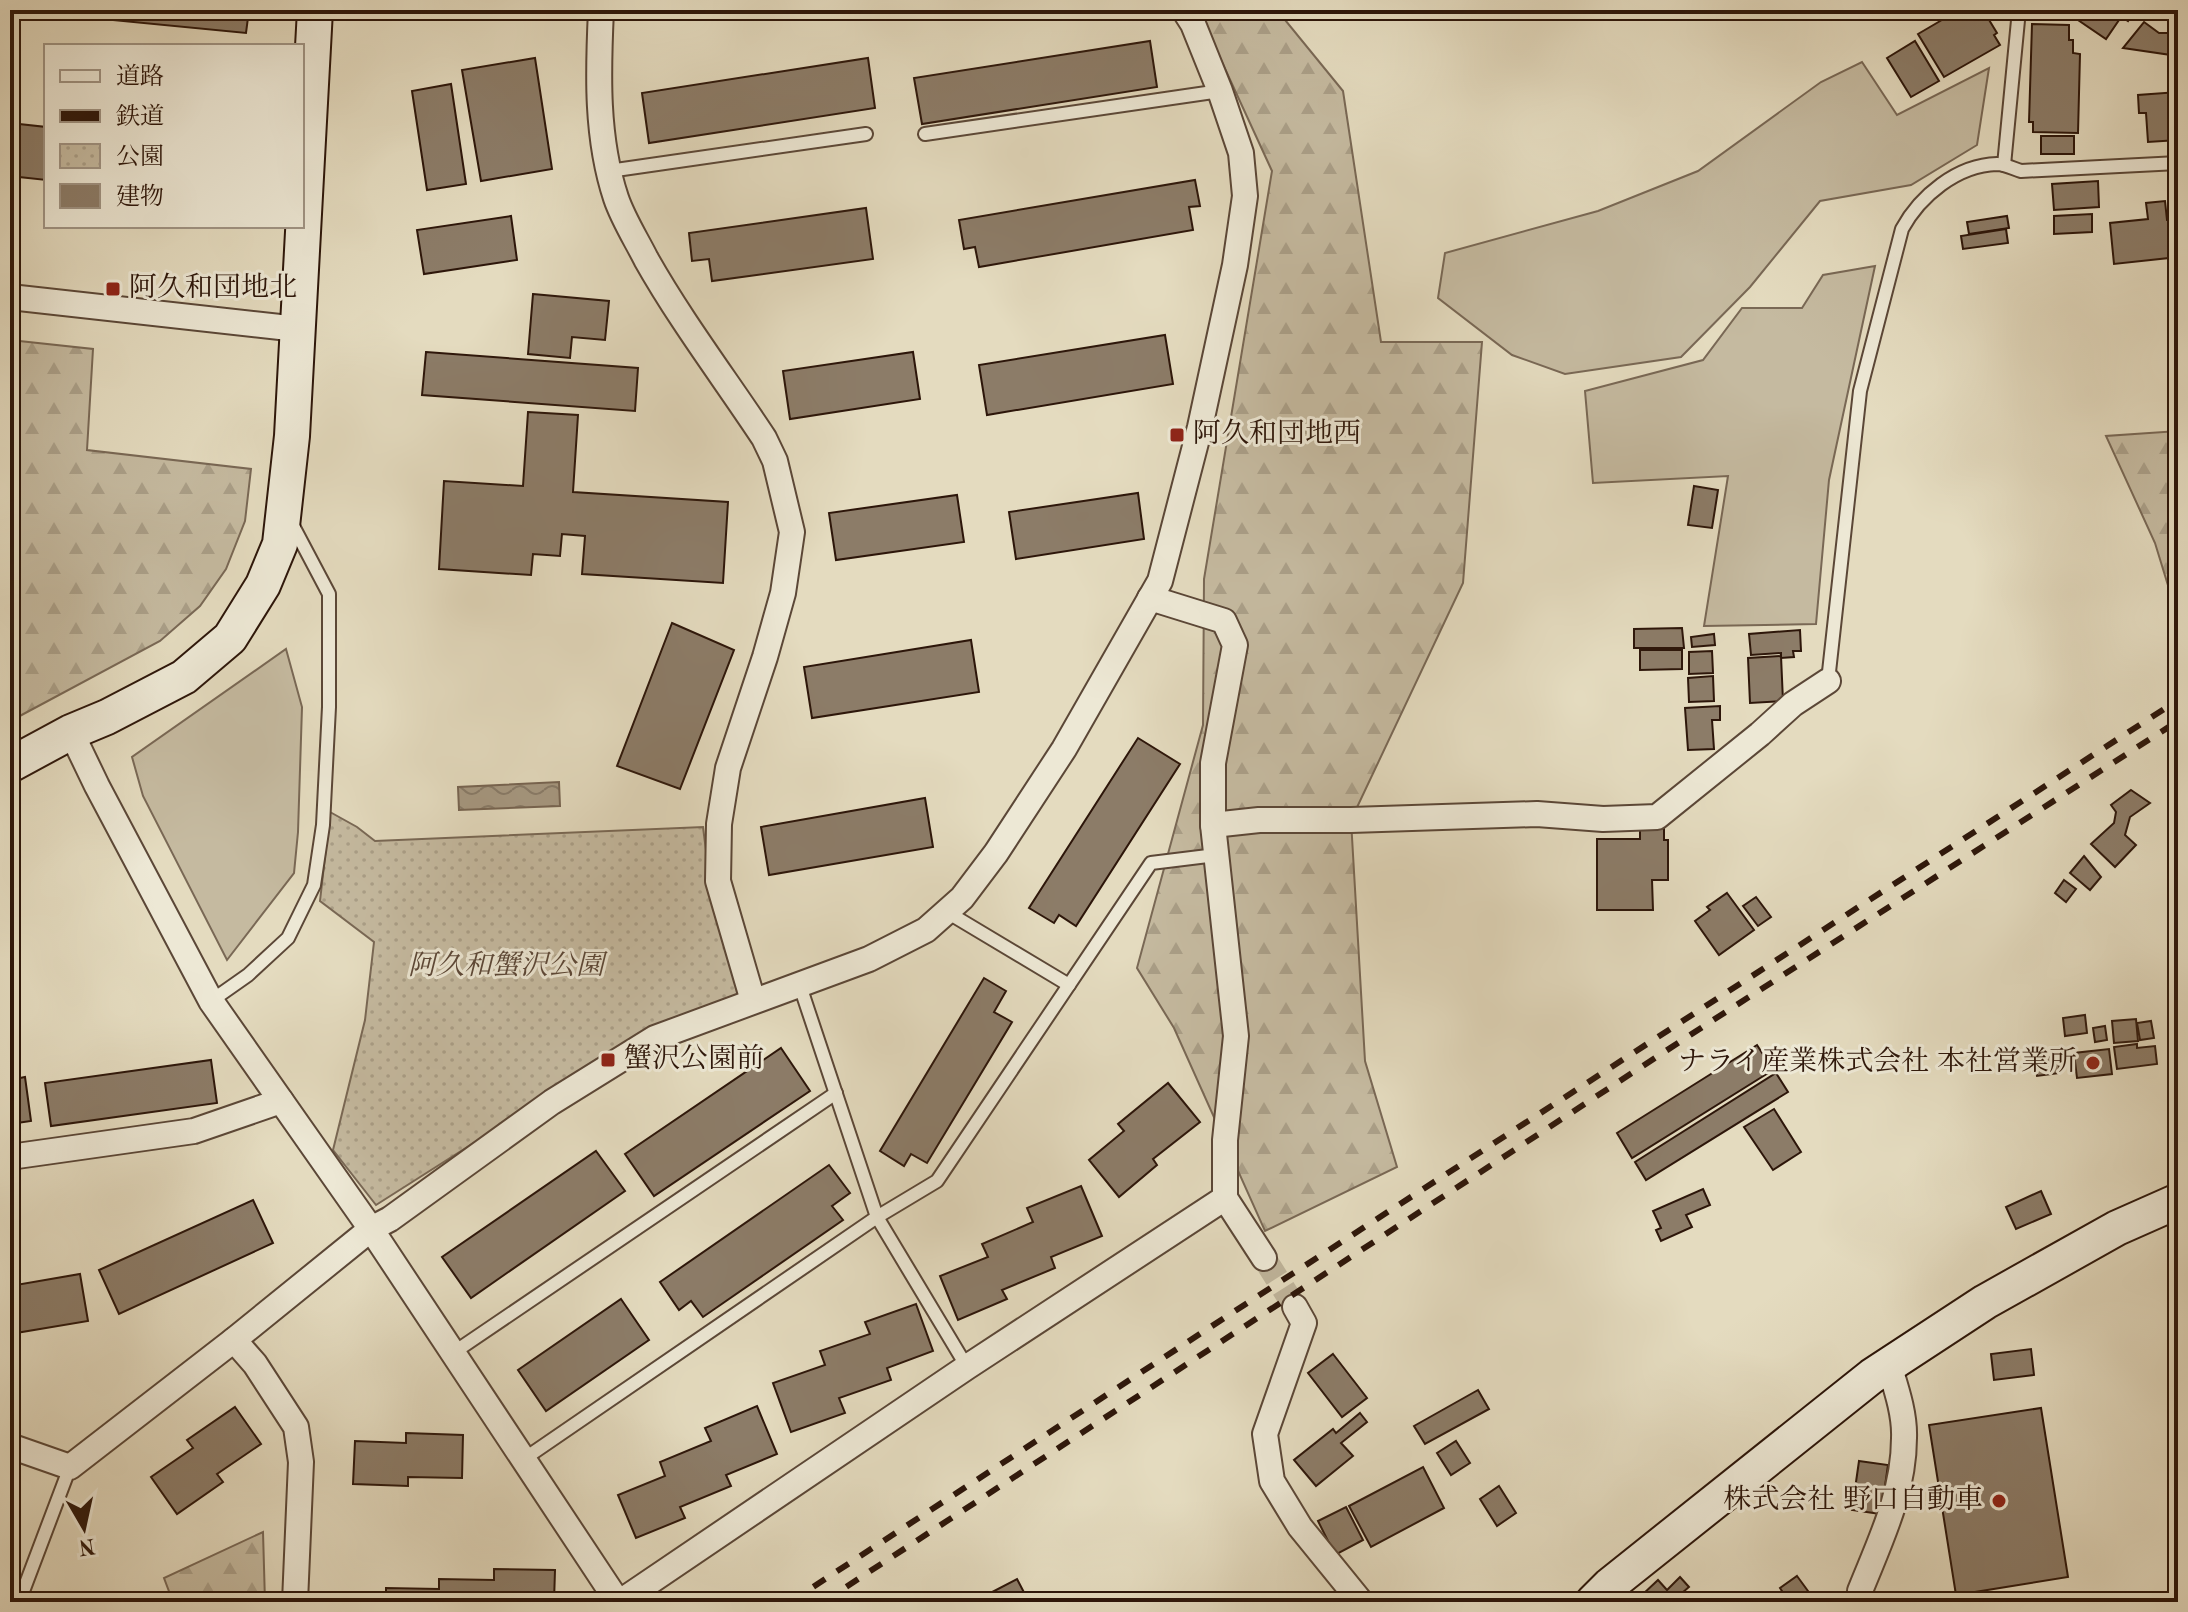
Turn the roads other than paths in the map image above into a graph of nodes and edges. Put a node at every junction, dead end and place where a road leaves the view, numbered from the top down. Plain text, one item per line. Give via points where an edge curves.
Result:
1 (315, 10) edge
2 (601, 10) edge
3 (1184, 10) edge
4 (2019, 10) edge
5 (1220, 91) junction
6 (866, 134) dead end
7 (925, 134) dead end
8 (2178, 163) edge
9 (2004, 165) junction
10 (609, 171) junction
11 (304, 193) edge
12 (302, 228) edge
13 (10, 297) edge
14 (298, 329) junction
15 (284, 511) junction
16 (1150, 598) junction
17 (1828, 681) joint
18 (71, 732) junction
19 (10, 765) edge
20 (1213, 825) junction
21 (1216, 855) junction
22 (947, 912) junction
23 (1069, 985) junction
24 (800, 986) junction
25 (211, 1001) junction
26 (753, 1001) junction
27 (836, 1093) junction
28 (281, 1101) junction
29 (10, 1157) edge
30 (1225, 1198) junction
31 (2178, 1201) edge
32 (877, 1217) junction
33 (371, 1229) junction
34 (1264, 1258) tunnel mouth
35 (1295, 1307) tunnel mouth
36 (234, 1340) junction
37 (453, 1353) junction
38 (1889, 1365) junction
39 (967, 1367) junction
40 (10, 1446) edge
41 (524, 1459) junction
42 (70, 1467) junction
43 (19, 1602) edge
44 (295, 1602) edge
45 (619, 1602) edge
46 (1361, 1602) edge
47 (1593, 1602) edge
48 (1860, 1602) edge

1 - 11 street
2 - 10 street via 600,117
3 - 5 street
4 - 9 lane
5 - 7 lane
5 - 16 street via 1241,153 1245,196 1200,427 1160,581
6 - 10 lane
8 - 9 lane via 2021,171
9 - 17 lane via 1947,178 1911,211 1902,229 1860,391
10 - 26 street via 617,200 663,289 764,438 792,532 783,593 728,768 719,824 718,881
12 - 14 street
13 - 14 street
14 - 15 street
15 - 18 street via 280,544 263,585 230,638 184,677
15 - 25 lane via 329,594 323,825 314,885 291,943
16 - 20 street via 1224,621 1235,645 1213,763
16 - 22 street via 1064,749 996,853
17 - 20 street via 1657,817 1537,814
18 - 19 street
18 - 25 street
20 - 21 street
21 - 23 lane via 1151,863
21 - 30 street via 1236,1036
22 - 23 lane
22 - 24 street via 926,930 869,959
23 - 32 lane via 937,1181
24 - 26 street
24 - 27 lane
25 - 28 street
26 - 33 street via 655,1038 552,1102
27 - 32 lane
27 - 37 lane
28 - 29 street via 194,1131
28 - 33 street
30 - 34 street
30 - 39 street
31 - 38 street via 2117,1228 1985,1302
32 - 39 lane
32 - 41 lane
33 - 36 street
33 - 37 street
35 - 46 street via 1304,1323 1265,1434 1272,1481 1300,1527
36 - 42 street
36 - 44 street via 296,1427 301,1462
37 - 41 street
38 - 47 street
38 - 48 street via 1905,1436 1899,1490
39 - 45 street
40 - 42 street
41 - 45 street
42 - 43 lane

